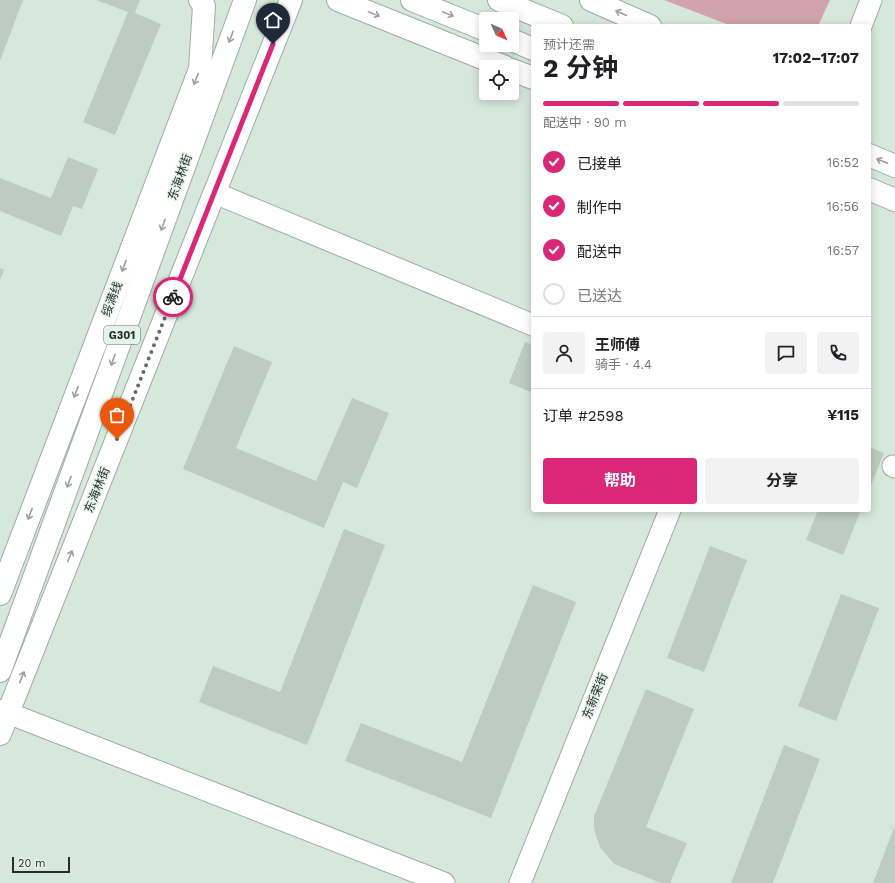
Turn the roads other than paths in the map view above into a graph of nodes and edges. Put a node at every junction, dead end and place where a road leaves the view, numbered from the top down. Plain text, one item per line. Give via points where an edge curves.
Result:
1 (200, 0) edge
2 (245, 0) edge
3 (291, 0) edge
4 (338, 0) edge
5 (412, 0) edge
6 (499, 0) edge
7 (592, 0) edge
8 (871, 0) edge
9 (557, 24) edge
10 (646, 24) edge
11 (862, 24) edge
12 (479, 27) edge
13 (519, 43) edge
14 (531, 48) edge
15 (488, 60) edge
16 (519, 73) edge
17 (531, 77) edge
18 (871, 156) edge
19 (895, 166) edge
20 (871, 190) edge
21 (215, 193) junction
22 (895, 200) edge
23 (531, 324) edge
24 (669, 512) edge
25 (0, 594) edge
26 (0, 670) edge
27 (4, 712) edge
28 (0, 734) edge
29 (444, 883) edge
30 (520, 883) edge

1 -> 25 main road, 绥满线 / G301 via 204,6 200,69
2 -> 26 main road, 东海林街 / G301
3 - 21 main road, 东海林街 / G301
4 -> 15 main road
5 -> 12 main road
6 - 9 main road
10 -> 7 main road
8 - 11 street
13 - 14 main road
16 - 17 main road
19 -> 18 main road
20 - 22 main road
21 - 23 street
27 -> 21 main road, 东海林街 / G301
24 - 30 street, 东新荣街
27 - 28 main road, 东海林街
27 - 29 street

